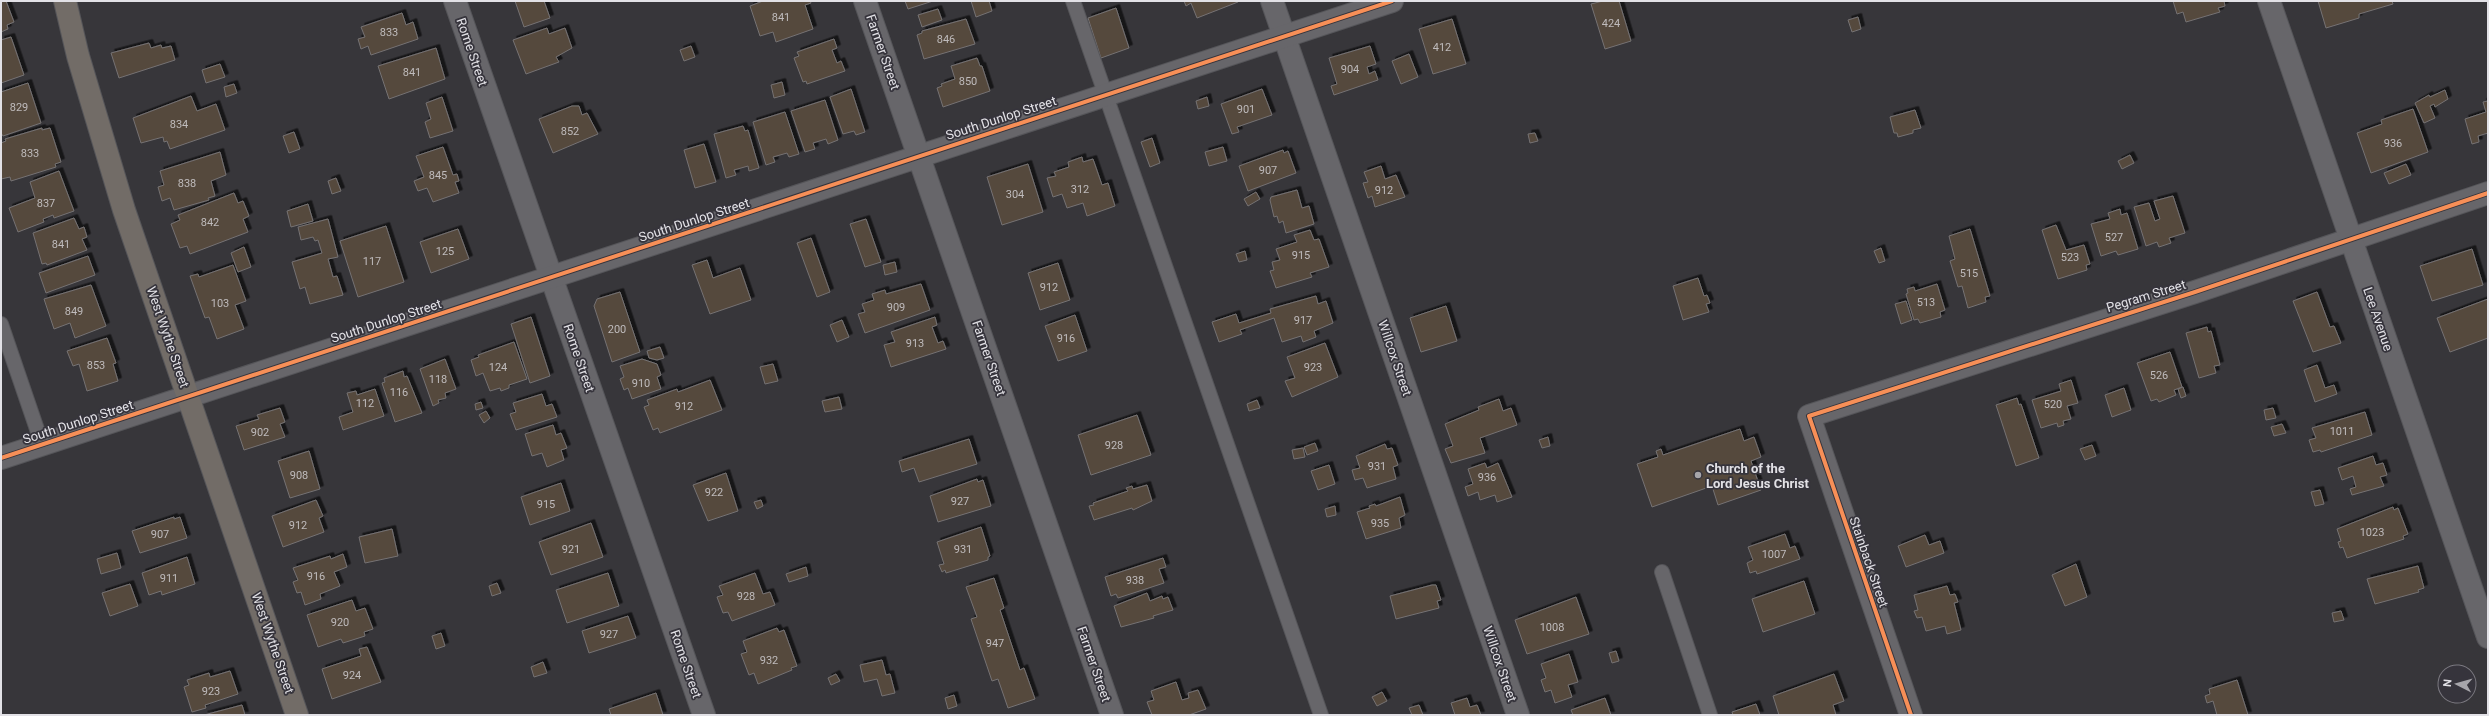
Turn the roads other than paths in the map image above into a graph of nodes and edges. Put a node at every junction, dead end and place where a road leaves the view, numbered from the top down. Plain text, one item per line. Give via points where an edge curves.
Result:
1 (65, 1) edge
2 (455, 1) edge
3 (865, 1) edge
4 (1073, 1) edge
5 (1272, 1) edge
6 (1392, 1) edge
7 (2269, 1) edge
8 (1286, 36) junction
9 (1106, 95) junction
10 (919, 156) junction
11 (2488, 193) edge
12 (2351, 238) junction
13 (551, 278) junction
14 (1, 324) edge
15 (188, 396) junction
16 (1809, 416) joint
17 (42, 444) junction
18 (1, 458) edge
19 (1662, 572) dead end
20 (2488, 638) edge
21 (298, 715) edge
22 (704, 715) edge
23 (1112, 715) edge
24 (1322, 715) edge
25 (1518, 715) edge
26 (1710, 715) edge
27 (1911, 715) edge

1 - 15 main road, West Wythe Street via 78,56 124,210
2 - 13 street, Rome Street
3 - 10 street, Farmer Street
4 - 9 lane
5 - 8 street, Willcox Street
6 - 8 street, South Dunlop Street
7 - 12 street, Lee Avenue
8 - 9 street, South Dunlop Street
8 - 25 street, Willcox Street
9 - 10 street, South Dunlop Street
9 - 24 lane via 1179,312
10 - 13 street, South Dunlop Street
10 - 23 street, Farmer Street
11 - 12 street, Pegram Street
12 - 16 street, Pegram Street via 2195,292
12 - 20 street, Lee Avenue
13 - 15 street, South Dunlop Street
13 - 22 street, Rome Street
14 - 17 lane
15 - 17 street, South Dunlop Street
15 - 21 main road, West Wythe Street
16 - 27 street, Stainback Street
17 - 18 street, South Dunlop Street
19 - 26 lane

